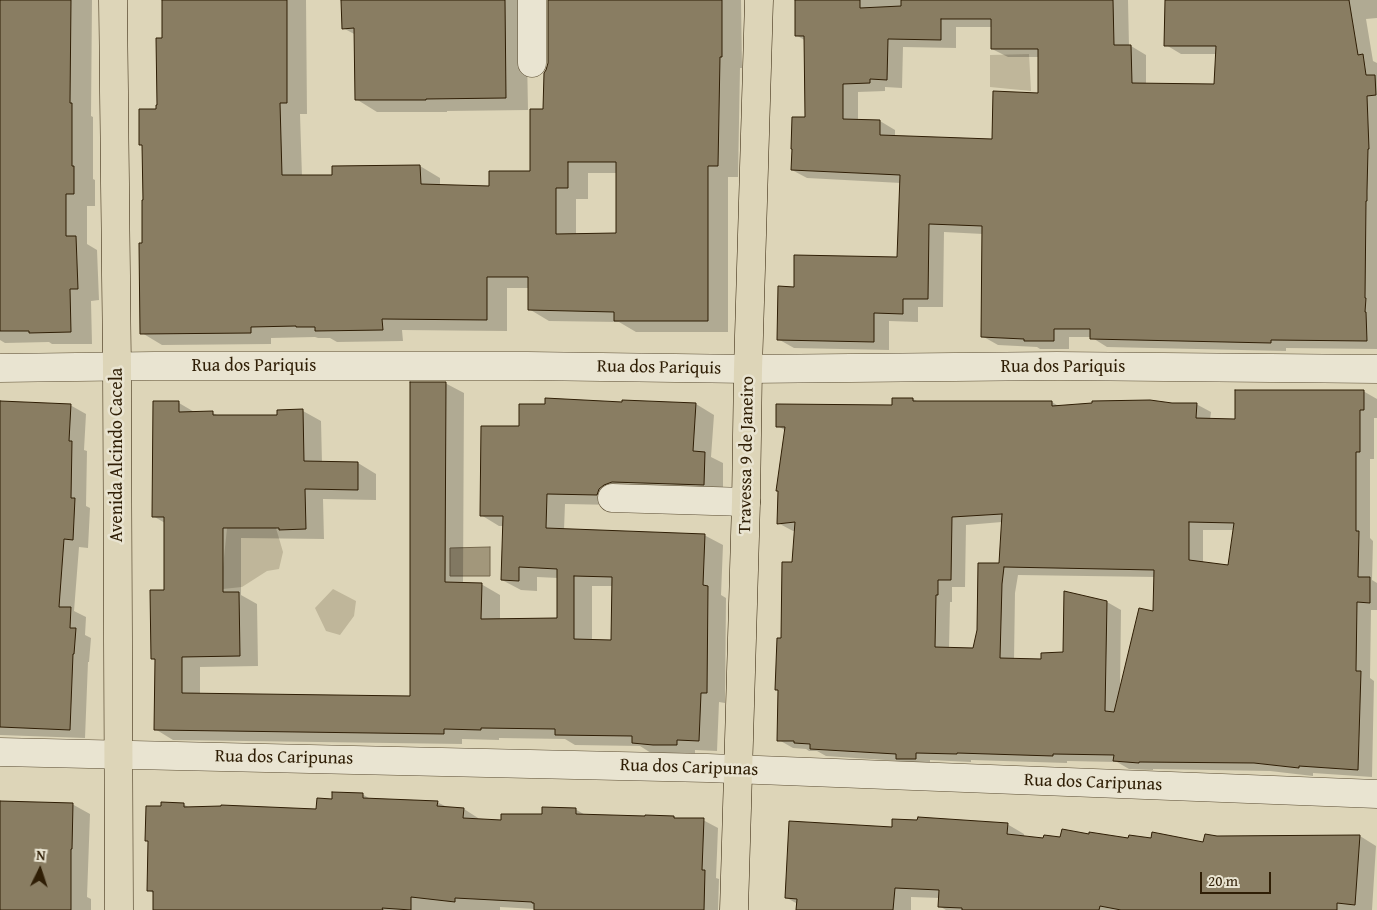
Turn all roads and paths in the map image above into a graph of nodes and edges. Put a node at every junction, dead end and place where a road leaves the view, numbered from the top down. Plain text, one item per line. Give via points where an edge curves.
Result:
1 (113, 0) edge
2 (532, 0) edge
3 (759, 0) edge
4 (532, 63) dead end
5 (117, 366) junction
6 (0, 368) edge
7 (748, 368) junction
8 (1377, 369) edge
9 (612, 498) dead end
10 (746, 502) junction
11 (0, 752) edge
12 (118, 754) junction
13 (738, 769) junction
14 (1377, 794) edge
15 (119, 910) edge
16 (734, 910) edge

1 - 5 main road, Avenida Alcindo Cacela
2 - 4 street
3 - 7 main road, Travessa 9 de Janeiro
5 - 6 street, Rua dos Pariquis
5 - 7 street, Rua dos Pariquis
5 - 12 main road, Avenida Alcindo Cacela
7 - 8 street, Rua dos Pariquis
7 - 10 main road, Travessa 9 de Janeiro
9 - 10 street
10 - 13 main road, Travessa 9 de Janeiro
11 - 12 street, Rua dos Caripunas
12 - 13 street, Rua dos Caripunas
12 - 15 main road, Avenida Alcindo Cacela
13 - 14 street, Rua dos Caripunas
13 - 16 main road, Travessa 9 de Janeiro

